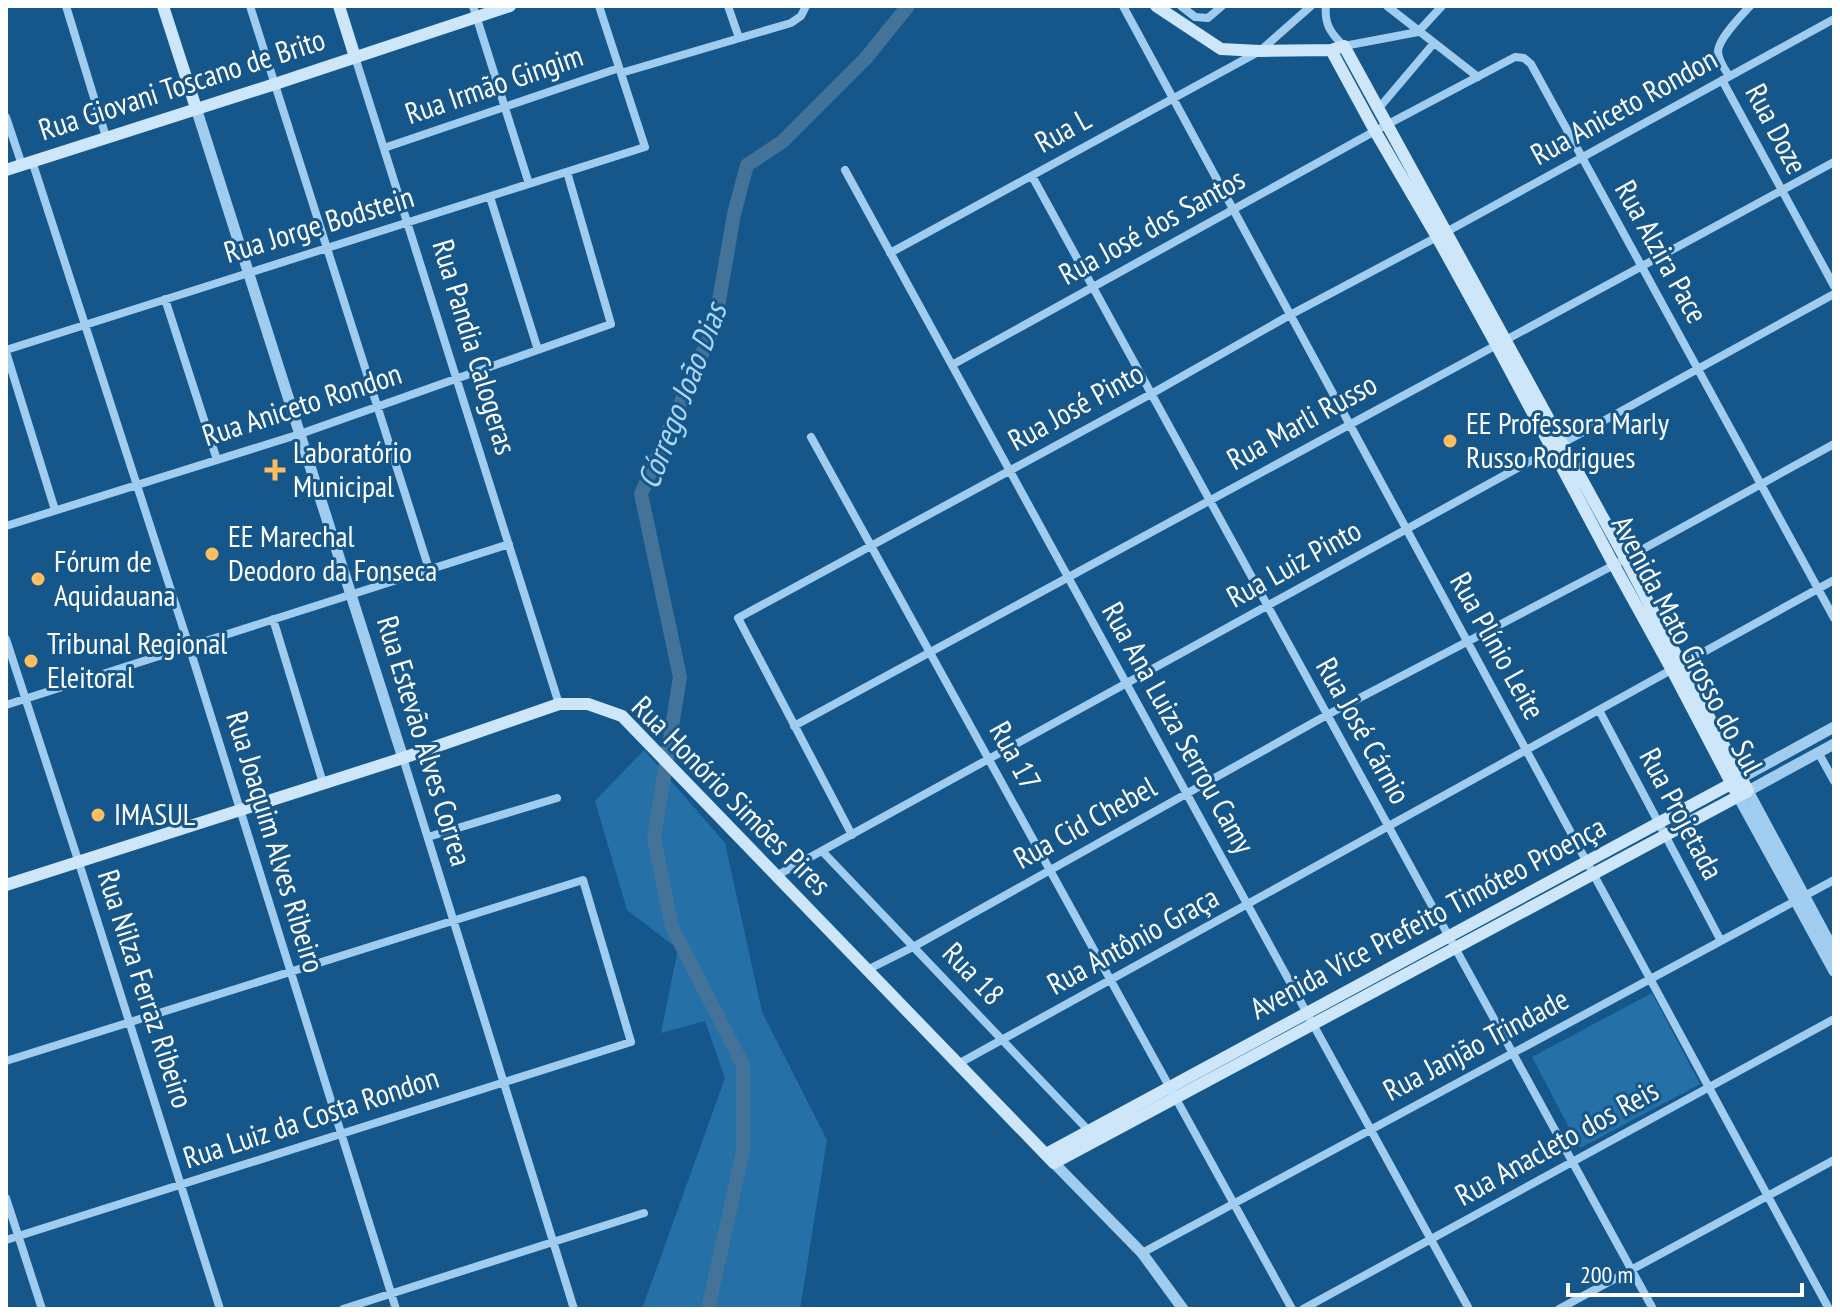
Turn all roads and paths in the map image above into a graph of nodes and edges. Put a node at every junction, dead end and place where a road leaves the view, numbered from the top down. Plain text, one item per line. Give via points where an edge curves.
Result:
1 (66, 6) edge
2 (163, 6) edge
3 (250, 6) edge
4 (339, 6) edge
5 (510, 6) edge
6 (599, 6) edge
7 (728, 6) edge
8 (806, 6) edge
9 (1123, 6) edge
10 (1156, 6) edge
11 (1181, 6) edge
12 (1222, 6) edge
13 (1311, 6) edge
14 (1326, 6) edge
15 (1387, 6) edge
16 (1442, 6) edge
17 (1750, 6) edge
18 (475, 12) edge
19 (1834, 19) edge
20 (1418, 32) junction
21 (739, 38) junction
22 (1434, 43) junction
23 (1336, 44) junction
24 (1260, 51) junction
25 (355, 57) junction
26 (620, 71) junction
27 (1478, 77) junction
28 (1726, 78) junction
29 (275, 84) junction
30 (1172, 99) junction
31 (505, 107) junction
32 (196, 108) junction
33 (1379, 108) junction
34 (6, 117) edge
35 (1387, 125) junction
36 (1375, 131) junction
37 (106, 137) junction
38 (384, 148) junction
39 (1582, 157) junction
40 (1834, 162) edge
41 (27, 163) junction
42 (6, 170) edge
43 (845, 170) dead end
44 (567, 172) junction
45 (1032, 176) junction
46 (529, 184) junction
47 (1782, 190) junction
48 (490, 197) junction
49 (1233, 210) junction
50 (408, 223) junction
51 (1442, 235) junction
52 (327, 248) junction
53 (890, 253) junction
54 (1641, 266) junction
55 (249, 272) junction
56 (1834, 286) edge
57 (1093, 287) junction
58 (1834, 294) edge
59 (165, 299) junction
60 (1290, 315) junction
61 (85, 324) junction
62 (1501, 341) junction
63 (538, 350) junction
64 (6, 351) edge
65 (952, 365) junction
66 (1698, 369) junction
67 (457, 378) junction
68 (1151, 394) junction
69 (377, 406) junction
70 (1349, 424) junction
71 (300, 434) junction
72 (811, 437) dead end
73 (1834, 444) edge
74 (1558, 446) junction
75 (217, 460) junction
76 (1010, 471) junction
77 (1761, 484) junction
78 (137, 485) junction
79 (1209, 500) junction
80 (55, 510) junction
81 (6, 526) edge
82 (1406, 530) junction
83 (509, 544) junction
84 (871, 546) junction
85 (1620, 561) junction
86 (429, 569) junction
87 (1068, 577) junction
88 (1834, 580) edge
89 (1818, 589) junction
90 (351, 594) junction
91 (1267, 606) junction
92 (1834, 618) edge
93 (273, 619) junction
94 (6, 639) edge
95 (1467, 641) junction
96 (189, 646) junction
97 (930, 652) junction
98 (1678, 667) junction
99 (1126, 684) junction
100 (25, 699) junction
101 (559, 704) junction
102 (6, 705) edge
103 (1599, 710) junction
104 (1327, 715) junction
105 (794, 726) junction
106 (1834, 727) edge
107 (1834, 744) edge
108 (1526, 750) junction
109 (1818, 752) junction
110 (403, 758) junction
111 (989, 759) junction
112 (1736, 781) junction
113 (1834, 781) edge
114 (323, 783) junction
115 (1187, 793) junction
116 (1743, 793) junction
117 (557, 798) dead end
118 (240, 810) junction
119 (1658, 823) junction
120 (1388, 827) junction
121 (852, 835) junction
122 (1665, 835) junction
123 (428, 837) junction
124 (822, 851) junction
125 (79, 863) junction
126 (1590, 868) junction
127 (1051, 870) junction
128 (776, 876) junction
129 (1834, 880) edge
130 (6, 885) edge
131 (1800, 898) junction
132 (1247, 905) junction
133 (454, 920) junction
134 (1721, 941) junction
135 (1452, 942) junction
136 (913, 947) junction
137 (1834, 951) edge
138 (867, 970) junction
139 (1834, 971) edge
140 (291, 972) junction
141 (1650, 979) junction
142 (1111, 980) junction
143 (1310, 1019) junction
144 (1834, 1019) edge
145 (130, 1022) junction
146 (1003, 1040) junction
147 (1512, 1053) junction
148 (6, 1061) edge
149 (958, 1064) junction
150 (504, 1082) junction
151 (1709, 1087) junction
152 (1173, 1092) junction
153 (1371, 1130) junction
154 (1089, 1131) junction
155 (341, 1133) junction
156 (1050, 1159) junction
157 (1834, 1160) edge
158 (1572, 1162) junction
159 (181, 1184) junction
160 (1768, 1196) junction
161 (6, 1198) edge
162 (1235, 1203) junction
163 (644, 1213) dead end
164 (18, 1236) junction
165 (1431, 1239) junction
166 (6, 1240) edge
167 (553, 1242) junction
168 (1142, 1253) junction
169 (1631, 1270) junction
170 (392, 1293) junction
171 (1831, 1308) edge
172 (42, 1309) edge
173 (220, 1309) edge
174 (343, 1309) edge
175 (396, 1309) edge
176 (574, 1309) edge
177 (1183, 1309) edge
178 (1292, 1309) edge
179 (1303, 1309) edge
180 (1469, 1309) edge
181 (1559, 1309) edge
182 (1653, 1309) edge

1 - 37 street
2 - 32 main road, Rua Estevão Alves Correa
3 - 29 street
4 - 25 main road, Rua Pandia Calogeras
5 - 18 main road, Rua Giovani Toscano de Brito
6 - 26 street
7 - 21 street
8 - 21 street, Rua Irmão Gingim via 791,23
9 - 30 street, Rua Plínio Leite
10 - 24 main road via 1221,49
11 - 12 street via 1195,17 1208,18
13 - 24 street
14 - 23 street via 1327,26
15 - 20 street
16 - 20 street
17 - 28 street, Rua Doze via 1722,39 1718,52
18 - 25 main road, Rua Giovani Toscano de Brito
18 - 31 street
19 - 28 street, Rua Aniceto Rondon
20 - 22 street
20 - 23 street
21 - 26 street, Rua Irmão Gingim
22 - 27 street
22 - 33 street
23 - 24 main road
23 - 33 main road, Avenida Mato Grosso do Sul
23 - 36 main road, Avenida Mato Grosso do Sul
24 - 30 street, Rua L
25 - 29 main road, Rua Giovani Toscano de Brito
25 - 38 street, Rua Pandia Calogeras
26 - 31 street, Rua Irmão Gingim
26 - 44 street, Rua Jorge Bodstein via 645,147
27 - 35 street, Rua Alzira Pace
27 - 39 street, Rua Alzira Pace via 1515,57 1524,58
28 - 39 street, Rua Aniceto Rondon
28 - 47 street, Rua Doze
29 - 32 main road, Rua Giovani Toscano de Brito
29 - 52 street
30 - 45 street, Rua L
30 - 49 street, Rua Plínio Leite
31 - 38 street, Rua Irmão Gingim
31 - 46 street
32 - 37 main road, Rua Giovani Toscano de Brito
32 - 55 street, Rua Estevão Alves Correa
33 - 35 main road, Avenida Mato Grosso do Sul
34 - 41 street, Rua Joaquim Alves Ribeiro
35 - 36 street, Rua Alzira Pace
35 - 51 main road, Avenida Mato Grosso do Sul
36 - 49 street, Rua José dos Santos
36 - 51 main road, Avenida Mato Grosso do Sul
37 - 41 main road, Rua Giovani Toscano de Brito
38 - 50 street, Rua Pandia Calogeras
39 - 51 street, Rua Aniceto Rondon
39 - 54 street, Rua Alzira Pace
40 - 47 street, Rua Marli Russo
41 - 42 main road, Rua Giovani Toscano de Brito
41 - 61 street, Rua Joaquim Alves Ribeiro
43 - 53 street, Rua Ana Luiza Serrou Camy
44 - 46 street, Rua Jorge Bodstein
44 - 63 street, Rua Aniceto Rondon via 611,324
45 - 53 street, Rua L
45 - 57 street, Rua José Cárnio
46 - 48 street, Rua Jorge Bodstein
47 - 54 street, Rua Marli Russo
47 - 56 street, Rua Doze
48 - 50 street, Rua Jorge Bodstein
48 - 63 street
49 - 57 street, Rua José dos Santos
49 - 60 street, Rua Plínio Leite
50 - 52 street, Rua Jorge Bodstein
50 - 67 street, Rua Pandia Calogeras
51 - 60 street, Rua José Pinto
51 - 62 main road, Avenida Mato Grosso do Sul
52 - 55 street, Rua Jorge Bodstein
52 - 69 street
53 - 65 street, Rua Ana Luiza Serrou Camy
54 - 62 street, Rua Marli Russo
54 - 66 street, Rua Alzira Pace
55 - 59 street, Rua Jorge Bodstein
55 - 71 street, Rua Estevão Alves Correa
57 - 65 street, Rua José dos Santos
57 - 68 street, Rua José Cárnio
58 - 66 street, Rua Luiz Pinto
59 - 61 street, Rua Jorge Bodstein
59 - 75 street
60 - 68 street, Rua José Pinto
60 - 70 street, Rua Plínio Leite
61 - 64 street, Rua Jorge Bodstein
61 - 78 street, Rua Joaquim Alves Ribeiro
62 - 70 street, Rua Marli Russo
62 - 74 main road, Avenida Mato Grosso do Sul
63 - 67 street, Rua Aniceto Rondon
64 - 80 street
65 - 76 street, Rua Ana Luiza Serrou Camy
66 - 74 street, Rua Luiz Pinto
66 - 77 street, Rua Alzira Pace
67 - 69 street, Rua Aniceto Rondon
67 - 83 street, Rua Pandia Calogeras
68 - 76 street, Rua José Pinto
68 - 79 street, Rua José Cárnio
69 - 71 street, Rua Aniceto Rondon
69 - 86 street
70 - 79 street, Rua Marli Russo
70 - 82 street, Rua Plínio Leite
71 - 75 street, Rua Aniceto Rondon
71 - 90 street, Rua Estevão Alves Correa
72 - 84 street, Rua 17
73 - 77 street, Rua Cid Chebel
74 - 82 street, Rua Luiz Pinto
74 - 85 main road, Avenida Mato Grosso do Sul
75 - 78 street, Rua Aniceto Rondon
76 - 84 street, Rua José Pinto
76 - 87 street, Rua Ana Luiza Serrou Camy
77 - 85 street, Rua Cid Chebel
77 - 89 street, Rua Alzira Pace
78 - 80 street, Rua Aniceto Rondon
78 - 96 street, Rua Joaquim Alves Ribeiro
79 - 87 street, Rua Marli Russo
79 - 91 street, Rua José Cárnio
80 - 81 street, Rua Aniceto Rondon
82 - 91 street, Rua Luiz Pinto
82 - 95 street, Rua Plínio Leite
83 - 86 street
83 - 101 street, Rua Pandia Calogeras
84 - 97 street, Rua 17
84 - 105 street, Rua José Pinto via 738,618
85 - 95 street, Rua Cid Chebel
85 - 98 main road, Avenida Mato Grosso do Sul
86 - 90 street
87 - 97 street, Rua Marli Russo
87 - 99 street, Rua Ana Luiza Serrou Camy
88 - 89 street, Rua Antônio Graça
89 - 92 street, Rua Alzira Pace
89 - 98 street, Rua Antônio Graça
90 - 93 street
90 - 110 street, Rua Estevão Alves Correa
91 - 99 street, Rua Luiz Pinto
91 - 104 street, Rua José Cárnio
93 - 96 street
93 - 114 street
94 - 100 street, Rua Nilza Ferraz Ribeiro
95 - 104 street, Rua Cid Chebel
95 - 108 street, Rua Plínio Leite
96 - 100 street
96 - 118 street, Rua Joaquim Alves Ribeiro
97 - 105 street, Rua Marli Russo
97 - 111 street, Rua 17
98 - 103 street, Rua Antônio Graça
98 - 112 main road, Avenida Mato Grosso do Sul
99 - 111 street, Rua Luiz Pinto
99 - 115 street, Rua Ana Luiza Serrou Camy
100 - 102 street
100 - 125 street, Rua Nilza Ferraz Ribeiro
101 - 110 main road, Rua Honório Simões Pires
101 - 128 main road, Rua Honório Simões Pires via 588,704 622,716
103 - 108 street, Rua Antônio Graça
103 - 119 street, Rua Projetada
104 - 115 street, Rua Cid Chebel
104 - 120 street, Rua José Cárnio
105 - 121 street
106 - 112 street, Avenida Vice Prefeito Timóteo Proença
107 - 109 street, Avenida Vice Prefeito Timóteo Proença
108 - 120 street, Rua Antônio Graça
108 - 126 street, Rua Plínio Leite
109 - 113 street
109 - 116 street, Avenida Vice Prefeito Timóteo Proença
110 - 114 main road, Rua Honório Simões Pires
110 - 123 street, Rua Estevão Alves Correa
111 - 121 street, Rua Luiz Pinto
111 - 127 street, Rua 17
112 - 116 main road, Avenida Mato Grosso do Sul
112 - 119 main road, Avenida Vice Prefeito Timóteo Proença
114 - 118 main road, Rua Honório Simões Pires
115 - 127 street, Rua Cid Chebel
115 - 132 street, Rua Ana Luiza Serrou Camy
116 - 122 main road, Avenida Vice Prefeito Timóteo Proença
116 - 131 street, Avenida Mato Grosso do Sul
117 - 123 street
118 - 125 main road, Rua Honório Simões Pires
118 - 140 street, Rua Joaquim Alves Ribeiro
119 - 122 street, Rua Projetada
119 - 126 main road, Avenida Vice Prefeito Timóteo Proença
120 - 132 street, Rua Antônio Graça
120 - 135 street, Rua José Cárnio
121 - 124 street, Rua Luiz Pinto
122 - 126 main road, Avenida Vice Prefeito Timóteo Proença
122 - 134 street, Rua Projetada
123 - 133 street, Rua Estevão Alves Correa
124 - 128 street, Rua Luiz Pinto
124 - 136 street, Rua 18
125 - 130 main road, Rua Honório Simões Pires
125 - 145 street, Rua Nilza Ferraz Ribeiro
126 - 135 main road, Avenida Vice Prefeito Timóteo Proença
126 - 141 street, Rua Plínio Leite
127 - 136 street, Rua Cid Chebel
127 - 142 street, Rua 17
128 - 138 main road, Rua Honório Simões Pires
129 - 131 street, Rua Janjão Trindade
131 - 134 street, Rua Janjão Trindade
131 - 137 street, Avenida Mato Grosso do Sul
131 - 139 street, Avenida Mato Grosso do Sul
132 - 142 street, Rua Antônio Graça
132 - 143 street, Rua Ana Luiza Serrou Camy
133 - 140 street
133 - 150 street, Rua Estevão Alves Correa
133 - 150 street, Rua Luiz da Costa Rondon via 583,880 631,1042
134 - 141 street, Rua Janjão Trindade
135 - 143 main road, Avenida Vice Prefeito Timóteo Proença
135 - 147 street, Rua José Cárnio
136 - 138 street, Rua Cid Chebel
136 - 146 street, Rua 18
138 - 149 main road, Rua Honório Simões Pires
140 - 145 street
140 - 155 street, Rua Joaquim Alves Ribeiro
141 - 147 street, Rua Janjão Trindade
141 - 151 street, Rua Plínio Leite
142 - 146 street, Rua Antônio Graça
142 - 152 street, Rua 17
143 - 152 main road, Avenida Vice Prefeito Timóteo Proença
143 - 153 street, Rua Ana Luiza Serrou Camy
144 - 151 street, Rua Anacleto dos Reis
145 - 148 street
145 - 159 street, Rua Nilza Ferraz Ribeiro
146 - 149 street, Rua Antônio Graça
146 - 154 street, Rua 18
147 - 153 street, Rua Janjão Trindade
147 - 158 street, Rua José Cárnio
149 - 156 main road, Rua Honório Simões Pires
150 - 155 street, Rua Luiz da Costa Rondon
150 - 167 street, Rua Estevão Alves Correa
151 - 158 street, Rua Anacleto dos Reis
151 - 160 street, Rua Plínio Leite
152 - 154 main road, Avenida Vice Prefeito Timóteo Proença
152 - 156 main road, Avenida Vice Prefeito Timóteo Proença
152 - 162 street, Rua 17
153 - 162 street, Rua Janjão Trindade
153 - 165 street, Rua Ana Luiza Serrou Camy
154 - 156 main road, Avenida Vice Prefeito Timóteo Proença
155 - 159 street, Rua Luiz da Costa Rondon
155 - 170 street, Rua Joaquim Alves Ribeiro
156 - 168 street, Rua Honório Simões Pires
157 - 160 street
158 - 165 street, Rua Anacleto dos Reis
158 - 169 street, Rua José Cárnio
159 - 164 street, Rua Luiz da Costa Rondon
159 - 173 street, Rua Nilza Ferraz Ribeiro
160 - 169 street
160 - 171 street, Rua Plínio Leite
161 - 164 street
162 - 168 street, Rua Janjão Trindade
162 - 178 street, Rua 17
163 - 167 street
164 - 166 street, Rua Luiz da Costa Rondon
164 - 172 street
165 - 179 street, Rua Anacleto dos Reis
165 - 180 street, Rua Ana Luiza Serrou Camy
167 - 170 street
167 - 176 street, Rua Estevão Alves Correa
168 - 177 street, Rua Honório Simões Pires
169 - 181 street
169 - 182 street, Rua José Cárnio
170 - 174 street
170 - 175 street, Rua Joaquim Alves Ribeiro

